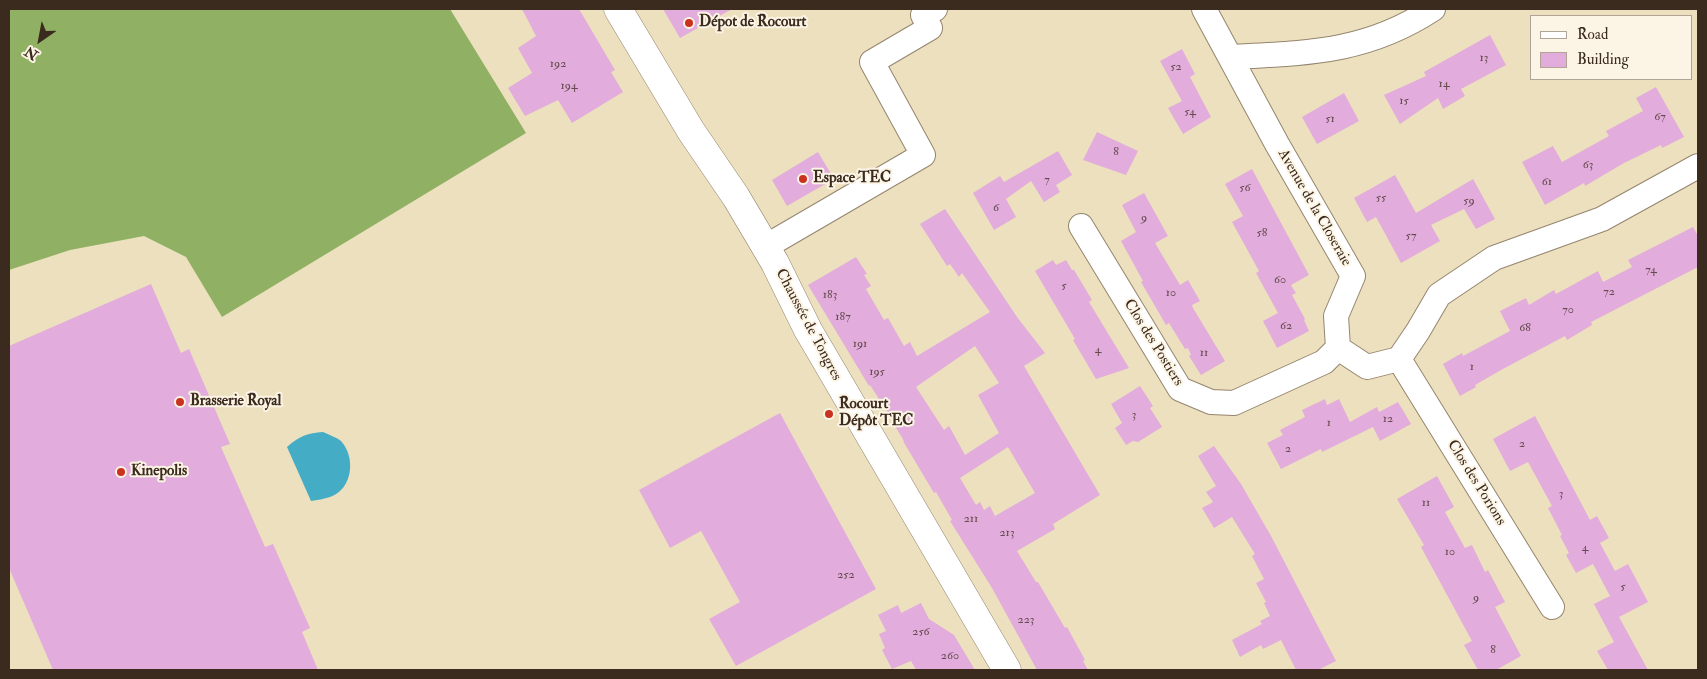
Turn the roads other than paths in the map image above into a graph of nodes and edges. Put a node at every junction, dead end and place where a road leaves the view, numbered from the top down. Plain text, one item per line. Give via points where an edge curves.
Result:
1 (618, 9) edge
2 (935, 9) edge
3 (1204, 9) edge
4 (1433, 9) edge
5 (1230, 57) junction
6 (1698, 166) edge
7 (1081, 226) dead end
8 (765, 247) junction
9 (1338, 348) junction
10 (1399, 358) junction
11 (1552, 607) dead end
12 (1007, 670) edge

1 - 8 main road, Chaussée de Tongres
2 - 8 street via 923,15 930,28 872,62 923,155
3 - 5 street, Avenue de la Closeraie
4 - 5 street via 1384,35 1352,45 1319,51
5 - 9 street, Avenue de la Closeraie via 1353,276 1336,316
6 - 10 street via 1602,219 1494,258 1439,295
7 - 9 street, Clos des Postiers via 1180,389 1211,402 1234,403 1324,362
8 - 12 main road, Chaussée de Tongres via 808,330
9 - 10 street via 1367,367
10 - 11 street, Clos des Porions

